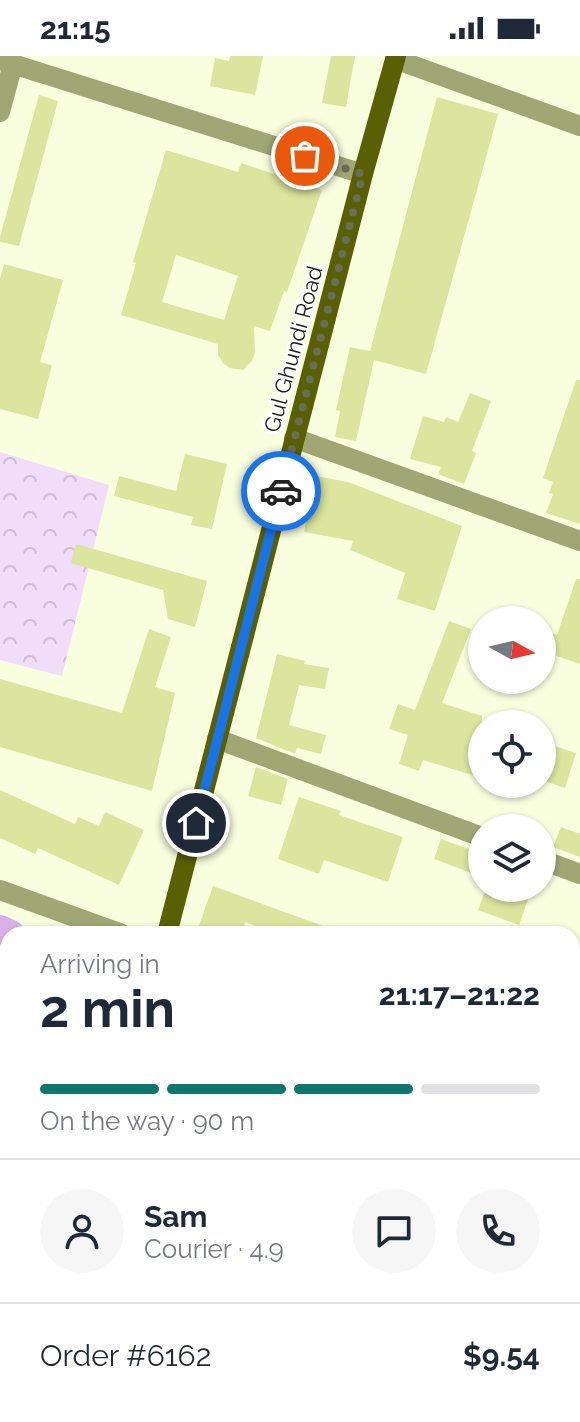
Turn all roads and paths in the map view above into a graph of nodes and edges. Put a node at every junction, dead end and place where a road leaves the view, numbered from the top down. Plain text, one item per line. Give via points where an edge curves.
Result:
1 (396, 57) edge
2 (6, 62) edge
3 (0, 112) edge
4 (580, 126) edge
5 (363, 174) junction
6 (294, 438) junction
7 (580, 541) edge
8 (217, 739) junction
9 (468, 832) edge
10 (556, 865) edge
11 (580, 874) edge
12 (0, 890) edge
13 (100, 926) edge
14 (169, 926) edge

1 - 4 street
1 - 5 main road, Gul Ghundi Road
2 - 3 street
2 - 5 street
5 - 6 main road, Gul Ghundi Road
6 - 7 street
6 - 8 main road, Gul Ghundi Road
8 - 9 street
8 - 14 main road, Gul Ghundi Road
10 - 11 street
12 - 13 street

